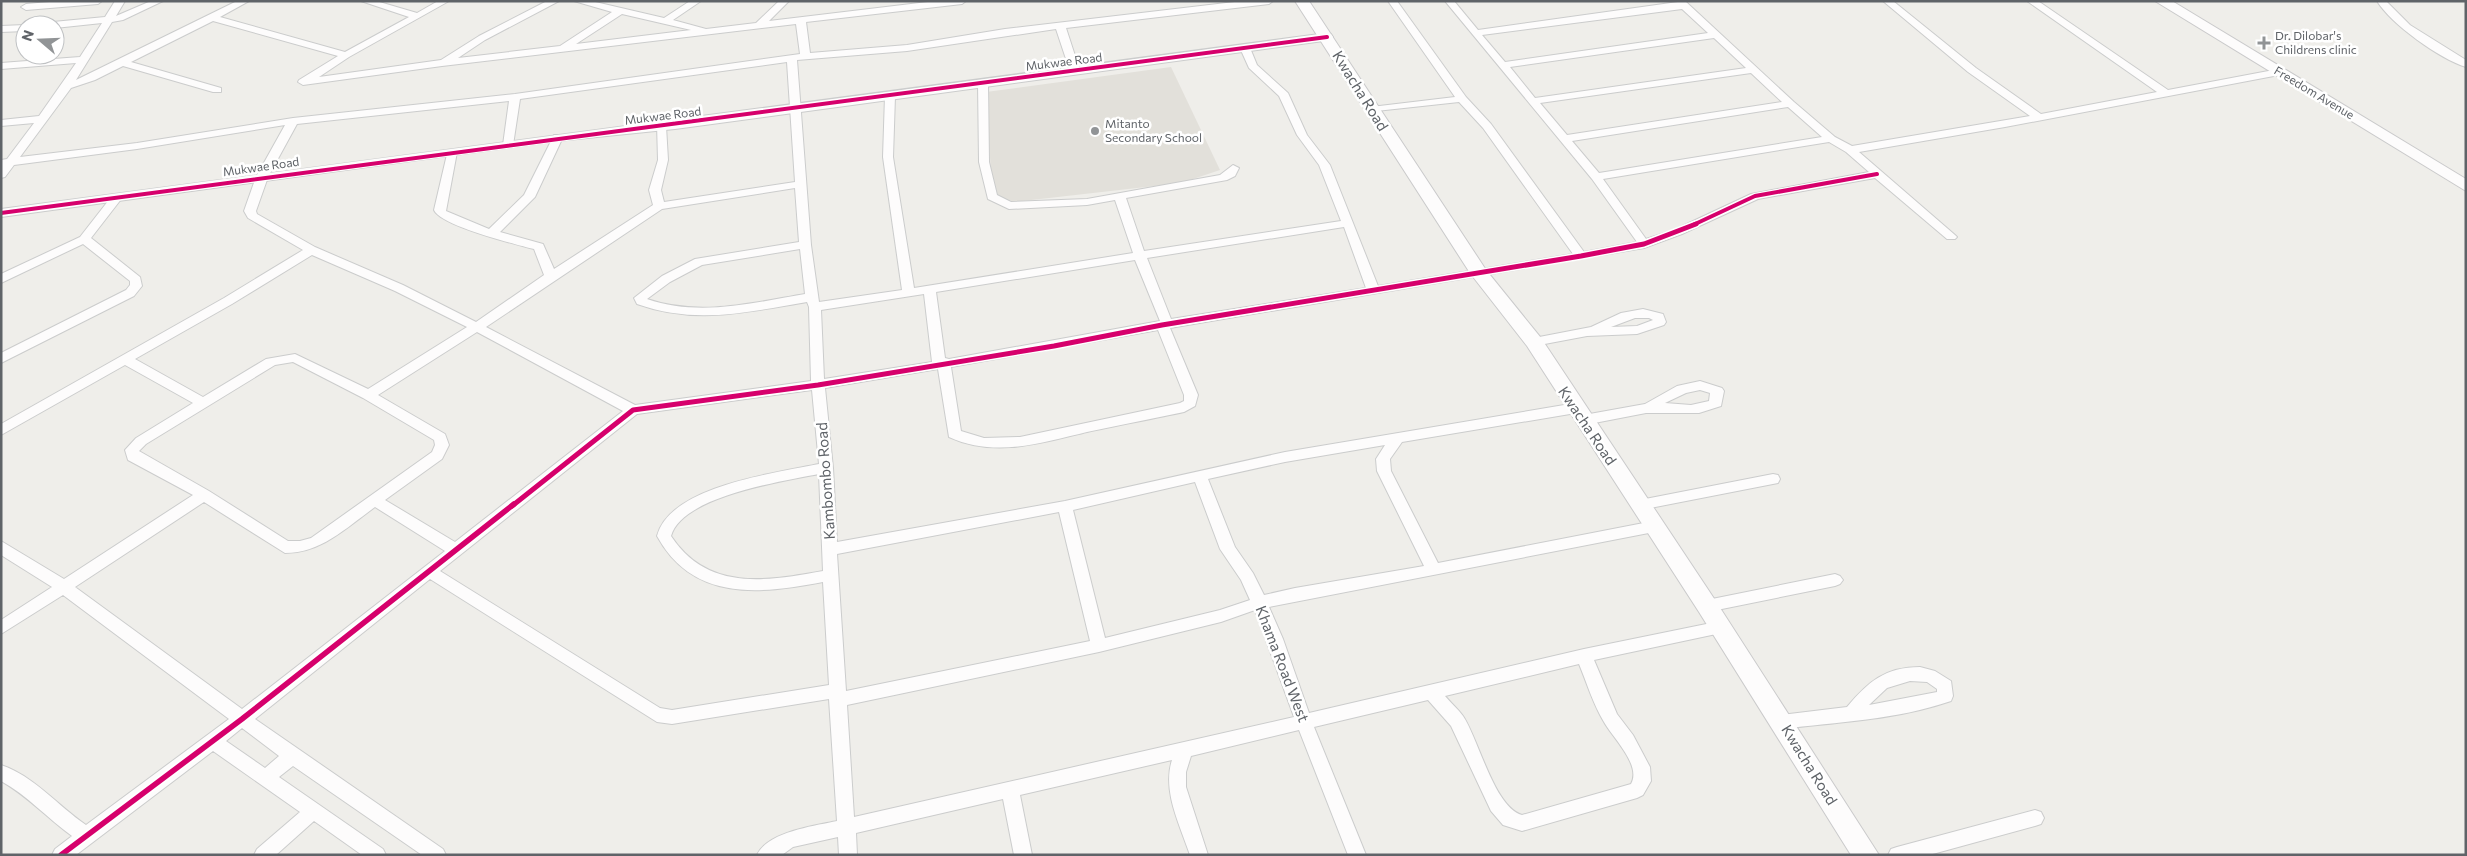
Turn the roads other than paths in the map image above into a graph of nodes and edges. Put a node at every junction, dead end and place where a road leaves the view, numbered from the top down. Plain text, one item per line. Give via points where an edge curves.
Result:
1 (98, 1) edge
2 (120, 1) edge
3 (159, 1) edge
4 (246, 1) edge
5 (365, 1) edge
6 (445, 1) edge
7 (541, 1) edge
8 (555, 1) edge
9 (578, 1) edge
10 (697, 1) edge
11 (785, 1) edge
12 (962, 1) edge
13 (1269, 1) edge
14 (1302, 1) edge
15 (1392, 1) edge
16 (1465, 1) edge
17 (1887, 1) edge
18 (2031, 1) edge
19 (2162, 1) edge
20 (2381, 1) edge
21 (1450, 2) edge
22 (603, 4) edge
23 (1681, 4) edge
24 (26, 7) dead end
25 (620, 11) junction
26 (533, 12) junction
27 (418, 16) junction
28 (210, 17) junction
29 (109, 20) junction
30 (666, 21) junction
31 (801, 22) junction
32 (65, 24) edge
33 (759, 25) junction
34 (1060, 25) junction
35 (15, 28) edge
36 (1, 29) edge
37 (713, 32) junction
38 (1475, 33) junction
39 (1717, 35) junction
40 (1327, 37) junction
41 (1245, 48) junction
42 (561, 50) junction
43 (346, 55) junction
44 (805, 56) junction
45 (792, 58) junction
46 (83, 60) junction
47 (120, 62) junction
48 (442, 63) junction
49 (2466, 64) edge
50 (1503, 65) junction
51 (1, 66) edge
52 (1754, 70) junction
53 (1076, 71) junction
54 (2279, 72) junction
55 (982, 83) junction
56 (67, 86) junction
57 (217, 90) dead end
58 (2166, 93) junction
59 (890, 96) junction
60 (515, 97) junction
61 (1462, 99) junction
62 (1534, 101) junction
63 (1790, 104) junction
64 (795, 109) junction
65 (1371, 110) junction
66 (2038, 117) junction
67 (42, 119) junction
68 (293, 121) junction
69 (1, 124) edge
70 (661, 126) junction
71 (558, 137) junction
72 (1563, 138) junction
73 (1831, 139) junction
74 (508, 145) junction
75 (1850, 150) junction
76 (452, 152) junction
77 (6, 162) edge
78 (1233, 168) dead end
79 (1877, 174) junction
80 (1, 175) edge
81 (262, 177) junction
82 (1596, 178) junction
83 (802, 184) junction
84 (2466, 186) edge
85 (1120, 196) junction
86 (116, 198) junction
87 (659, 206) junction
88 (1, 213) edge
89 (1348, 224) junction
90 (492, 233) junction
91 (1951, 237) dead end
92 (84, 239) junction
93 (1644, 244) junction
94 (805, 245) junction
95 (312, 250) junction
96 (1140, 256) junction
97 (1581, 256) junction
98 (1479, 272) junction
99 (550, 276) junction
100 (1, 279) edge
101 (928, 289) junction
102 (1373, 289) junction
103 (909, 293) junction
104 (813, 302) junction
105 (1165, 324) junction
106 (477, 327) junction
107 (1594, 331) dead end
108 (1534, 342) junction
109 (1, 359) edge
110 (124, 359) junction
111 (942, 363) junction
112 (818, 384) junction
113 (368, 395) junction
114 (203, 403) junction
115 (1648, 408) dead end
116 (633, 410) junction
117 (1580, 414) junction
118 (1, 430) edge
119 (1397, 439) junction
120 (826, 468) junction
121 (1200, 476) junction
122 (1773, 479) dead end
123 (204, 495) junction
124 (374, 500) junction
125 (1640, 505) junction
126 (1065, 506) junction
127 (1654, 527) junction
128 (1, 547) edge
129 (831, 549) junction
130 (456, 551) junction
131 (1434, 570) junction
132 (430, 572) junction
133 (831, 575) junction
134 (1835, 580) dead end
135 (64, 587) junction
136 (1258, 603) junction
137 (1707, 606) junction
138 (1, 628) edge
139 (1721, 628) junction
140 (1099, 646) junction
141 (1584, 656) junction
142 (1431, 692) junction
143 (837, 696) junction
144 (1852, 712) junction
145 (242, 719) junction
146 (1304, 722) junction
147 (1781, 722) junction
148 (212, 741) junction
149 (1184, 750) junction
150 (292, 756) junction
151 (1, 772) edge
152 (265, 778) junction
153 (1010, 789) junction
154 (313, 811) junction
155 (2035, 818) dead end
156 (846, 829) junction
157 (87, 836) junction
158 (61, 855) edge
159 (262, 855) edge
160 (377, 855) edge
161 (437, 855) edge
162 (766, 855) edge
163 (848, 855) edge
164 (1023, 855) edge
165 (1198, 855) edge
166 (1357, 855) edge
167 (1866, 855) edge
168 (1897, 855) edge

1 - 24 street
2 - 29 street
3 - 29 street via 130,15
4 - 28 street
5 - 27 street
6 - 27 street
7 - 26 street
8 - 26 street
9 - 22 street
10 - 30 street
11 - 33 street
12 - 31 street
13 - 34 street
14 - 40 main road, Kwacha Road
15 - 61 street
16 - 21 street
17 - 66 street via 1972,70
18 - 58 street
19 - 54 main road, Freedom Avenue
20 - 49 street via 2397,20
21 - 38 street
22 - 25 street
23 - 38 street
23 - 39 street
25 - 30 street
25 - 42 street
26 - 48 street
27 - 43 street
28 - 43 street
28 - 47 street
29 - 32 street
29 - 46 street
30 - 37 street
31 - 33 street
31 - 44 street
33 - 37 street
34 - 44 street via 942,44
34 - 53 street
35 - 36 street
37 - 42 street
38 - 50 street
39 - 50 street
39 - 52 street
40 - 41 street, Mukwae Road
40 - 65 main road, Kwacha Road
41 - 53 street, Mukwae Road
41 - 89 street via 1253,66 1284,95 1302,135 1324,165
42 - 48 street
43 - 48 street via 303,84
44 - 45 street
45 - 60 street
45 - 64 street, Kambombo Road
46 - 51 street
46 - 56 street
47 - 56 street via 91,78
47 - 57 street
50 - 62 street
52 - 62 street
52 - 63 street
53 - 55 street, Mukwae Road
54 - 58 street
54 - 84 main road, Freedom Avenue
55 - 59 street, Mukwae Road
55 - 85 street via 984,162 992,197 1009,206 1022,206 1087,202
56 - 67 street
58 - 66 street
59 - 64 street, Mukwae Road
59 - 103 street via 888,156
60 - 68 street
60 - 74 street
61 - 65 street
61 - 97 street via 1491,131
62 - 72 street
63 - 72 street
63 - 73 street
64 - 70 street, Mukwae Road
64 - 83 street, Kambombo Road
65 - 98 main road, Kwacha Road
66 - 75 street
67 - 69 street
67 - 77 street
68 - 77 street via 138,146
68 - 81 street
70 - 71 street, Mukwae Road
70 - 87 street via 663,160 655,190
71 - 74 street, Mukwae Road
71 - 90 street via 529,197
72 - 82 street
73 - 75 street
73 - 82 street
74 - 76 street, Mukwae Road
75 - 79 street
76 - 81 street, Mukwae Road
76 - 90 street via 441,213
77 - 80 street
78 - 85 street via 1231,174 1222,178
79 - 91 street
79 - 93 street via 1754,196 1678,232
81 - 86 street, Mukwae Road
81 - 95 street via 250,211 252,216
82 - 93 street
83 - 87 street
83 - 94 street, Kambombo Road
85 - 96 street
86 - 88 street, Mukwae Road
86 - 92 street
87 - 99 street
89 - 96 street
89 - 102 street
90 - 99 street via 539,247
92 - 100 street
92 - 109 street via 136,280 136,286 130,293
93 - 97 street
94 - 104 street, Kambombo Road
94 - 104 street via 699,262 666,279 640,298 649,305 695,313
95 - 106 street
95 - 110 street
96 - 101 street
96 - 105 street
97 - 98 street
98 - 102 street
98 - 108 main road, Kwacha Road
99 - 106 street
101 - 103 street
101 - 111 street
102 - 105 street
103 - 104 street
104 - 112 street, Kambombo Road
105 - 111 street via 1054,346
105 - 111 street via 1191,395 1190,403 1184,408 1022,441 975,442 962,440 954,434
106 - 113 street
106 - 116 street
107 - 108 street
108 - 117 main road, Kwacha Road
110 - 114 street
110 - 118 street
111 - 112 street
112 - 116 street
112 - 120 street, Kambombo Road
113 - 114 street via 295,358 283,358
113 - 124 street via 440,437 442,445 437,455
114 - 123 street via 132,450 133,456
115 - 117 street
116 - 130 street
117 - 119 street
117 - 125 main road, Kwacha Road
119 - 121 street via 1285,457
119 - 131 street via 1383,459 1384,471
120 - 129 street, Kambombo Road
120 - 133 street via 755,482 716,495 684,509 668,524 664,536 685,561 710,578 731,584 795,582
121 - 126 street
121 - 136 street, Khama Road West via 1228,549 1248,577
122 - 125 street
123 - 124 street via 285,547 316,542
123 - 135 street
124 - 130 street
125 - 127 main road, Kwacha Road
126 - 129 street
126 - 140 street
127 - 131 street
127 - 137 main road, Kwacha Road
128 - 135 street
129 - 133 street, Kambombo Road
130 - 132 street
131 - 136 street
132 - 143 street via 657,715 672,718
132 - 145 street
133 - 143 street, Kambombo Road
134 - 137 street
135 - 138 street
135 - 145 street
136 - 140 street via 1221,616
136 - 146 street, Khama Road West via 1275,639
137 - 139 main road, Kwacha Road
139 - 141 street
139 - 147 main road, Kwacha Road
140 - 143 street
141 - 142 street
141 - 142 street via 1610,718 1627,740 1641,767 1642,781 1637,790 1522,823 1509,819 1497,805 1457,721
142 - 146 street
143 - 156 street, Kambombo Road
144 - 144 street via 1933,700 1945,696 1945,686 1939,678 1929,674 1910,674 1874,688
144 - 147 street
145 - 148 street
145 - 150 street
146 - 149 street
146 - 166 street, Khama Road West
147 - 167 main road, Kwacha Road
148 - 152 street
148 - 157 street
149 - 153 street
149 - 165 street via 1177,772 1177,787
150 - 152 street
150 - 161 street
151 - 157 street via 18,781 59,817
152 - 154 street
153 - 156 street
153 - 164 street
154 - 159 street
154 - 160 street
155 - 168 street
156 - 162 street via 789,840
156 - 163 street, Kambombo Road
157 - 158 street

